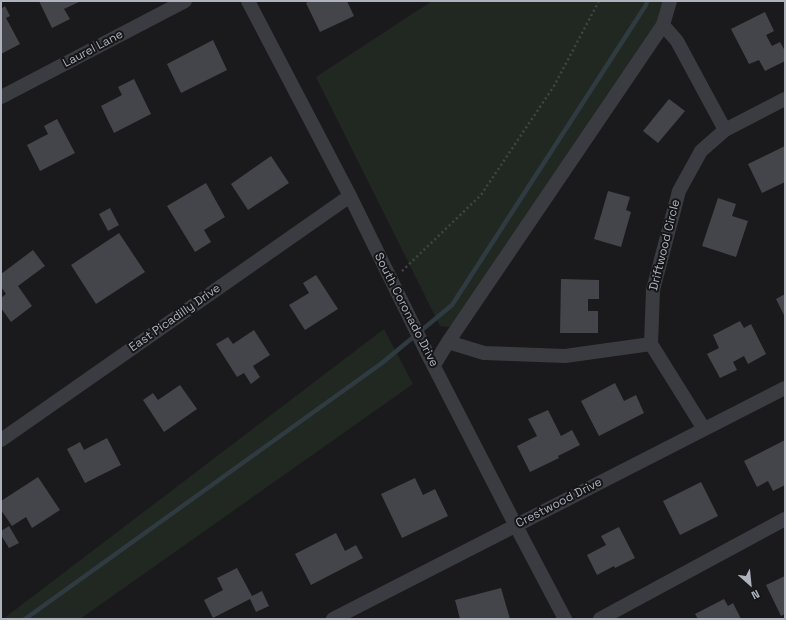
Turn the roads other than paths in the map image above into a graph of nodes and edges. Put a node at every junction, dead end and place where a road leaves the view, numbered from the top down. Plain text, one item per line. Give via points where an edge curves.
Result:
1 (185, 1) edge
2 (248, 1) edge
3 (670, 1) edge
4 (663, 25) junction
5 (1, 97) edge
6 (785, 99) edge
7 (725, 130) junction
8 (350, 196) junction
9 (448, 342) junction
10 (651, 344) junction
11 (431, 360) junction
12 (785, 388) edge
13 (704, 429) junction
14 (1, 440) edge
15 (785, 519) edge
16 (516, 526) junction
17 (333, 619) edge
18 (565, 619) edge
19 (600, 619) edge

1 - 5 street, Laurel Lane
2 - 8 street, South Coronado Drive
3 - 4 street
4 - 7 street via 677,41
4 - 9 street
6 - 7 street, Driftwood Circle
7 - 10 street, Driftwood Circle via 701,151 679,191 653,290
8 - 11 street, South Coronado Drive
8 - 14 street, East Picadilly Drive
9 - 10 street via 484,353 565,356
9 - 11 street
10 - 13 street
11 - 16 street, South Coronado Drive
12 - 13 street, Crestwood Drive
13 - 16 street, Crestwood Drive
15 - 19 street
16 - 17 street, Crestwood Drive
16 - 18 street, South Coronado Drive

